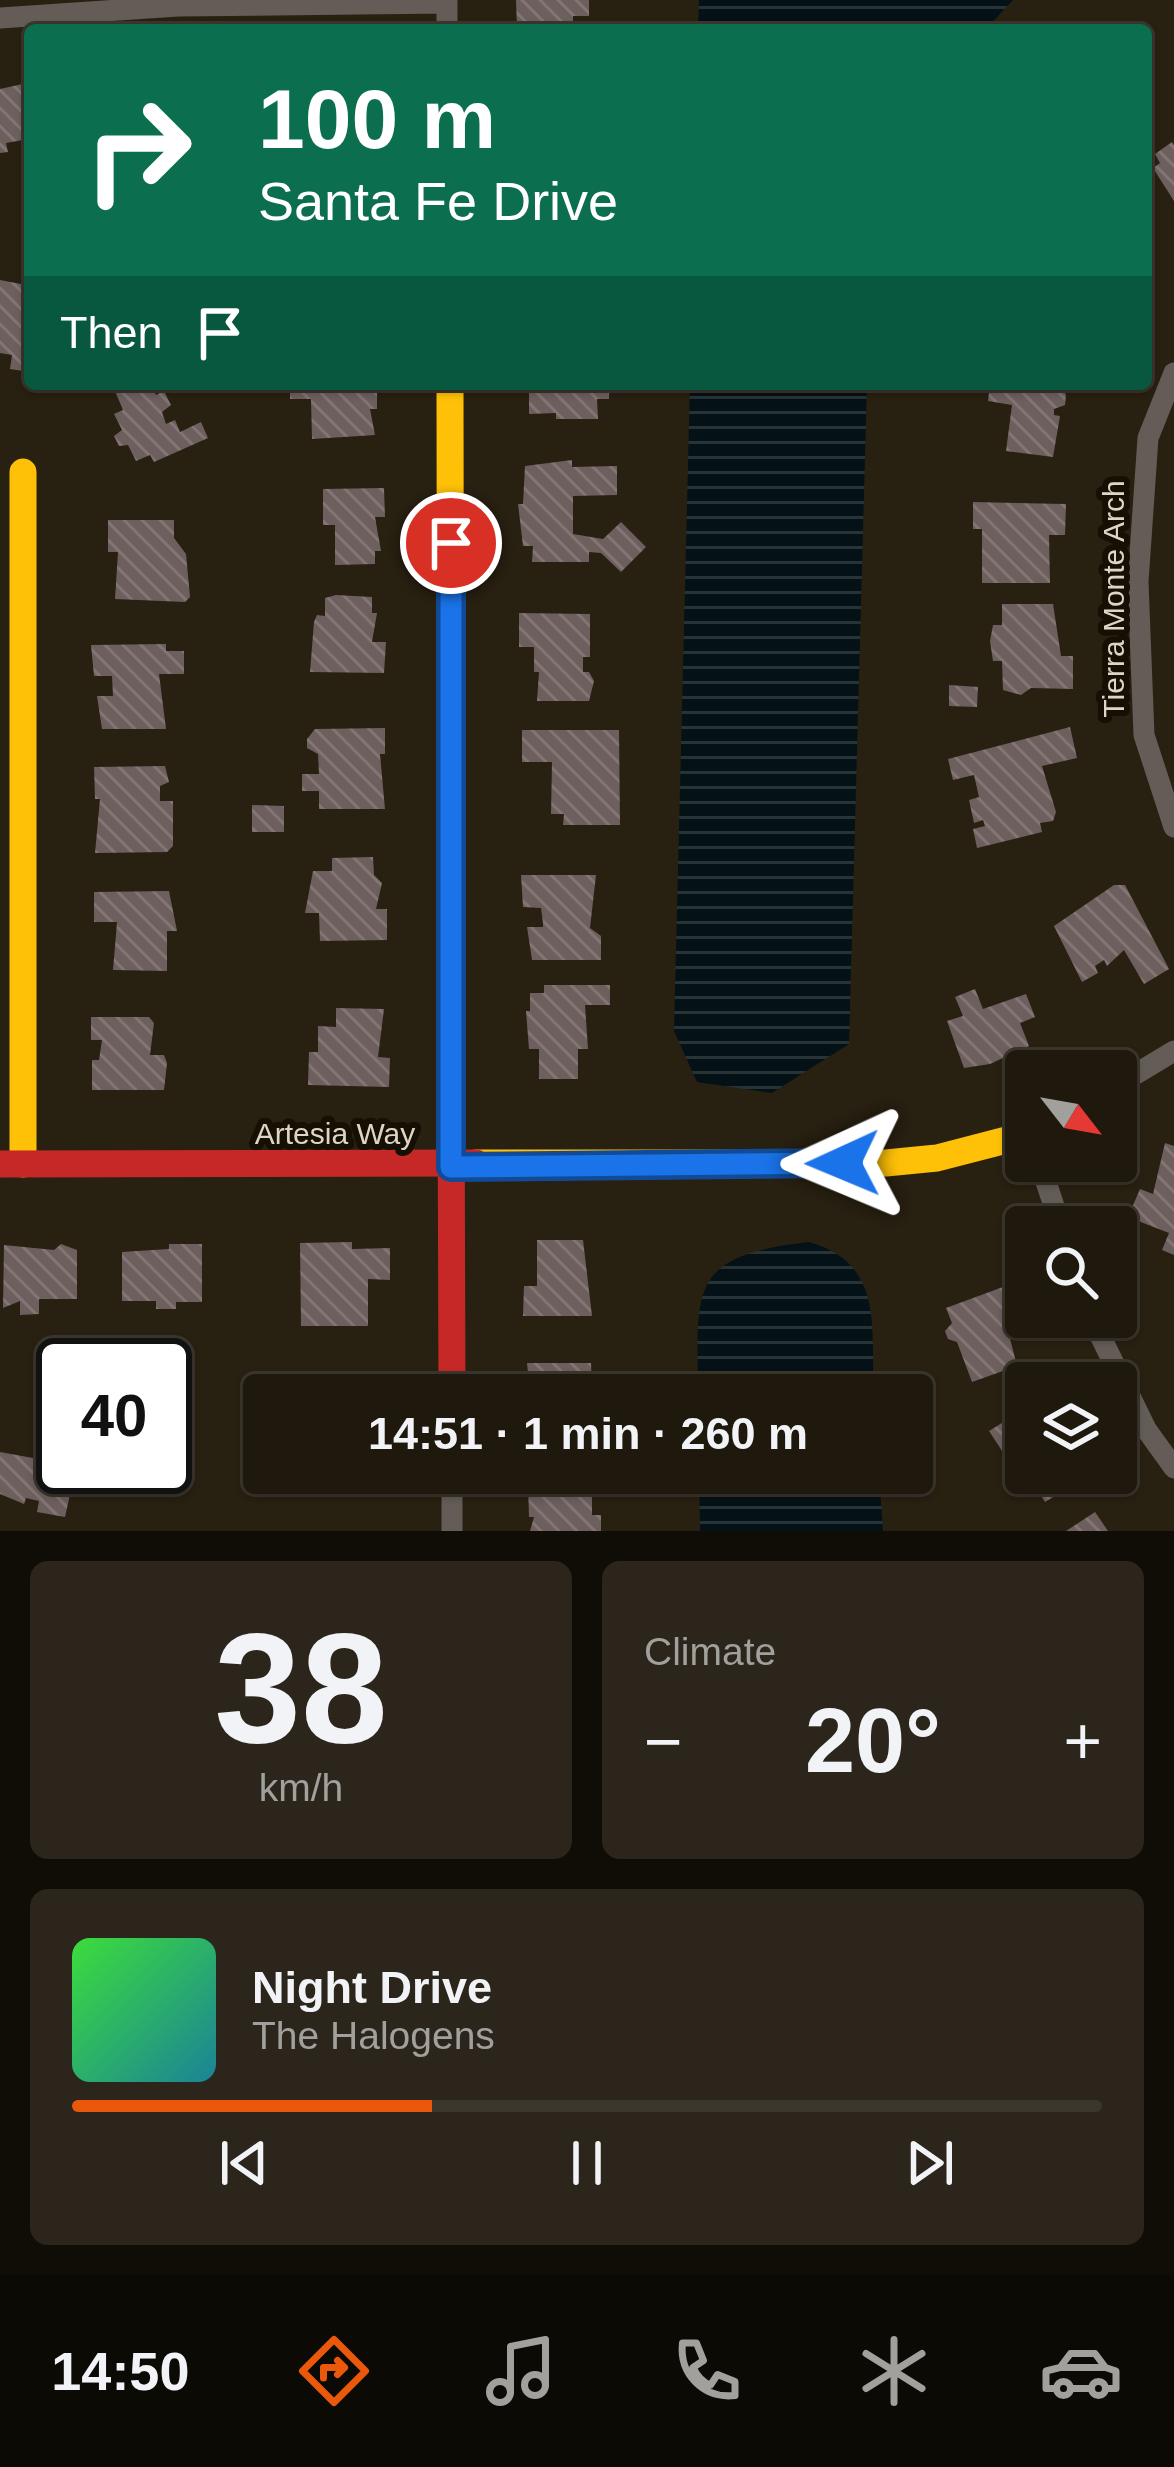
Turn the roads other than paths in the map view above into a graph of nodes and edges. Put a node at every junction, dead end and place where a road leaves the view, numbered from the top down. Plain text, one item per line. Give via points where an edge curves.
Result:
1 (447, 2) edge
2 (0, 18) edge
3 (1174, 373) edge
4 (450, 390) edge
5 (23, 472) dead end
6 (10, 707) edge
7 (1174, 827) edge
8 (1174, 1051) edge
9 (1137, 1073) edge
10 (1005, 1140) edge
11 (12, 1164) edge
12 (451, 1167) junction
13 (1101, 1338) edge
14 (452, 1374) edge
15 (1174, 1468) edge
16 (452, 1494) edge
17 (452, 1531) edge

1 - 2 street
3 - 7 street, Tierra Monte Arch via 1148,438 1138,582 1144,734
4 - 12 street
5 - 6 street
6 - 11 street
8 - 9 street
10 - 12 street, Artesia Way via 886,1163
11 - 12 street, Artesia Way
12 - 14 street
13 - 15 street
16 - 17 street

